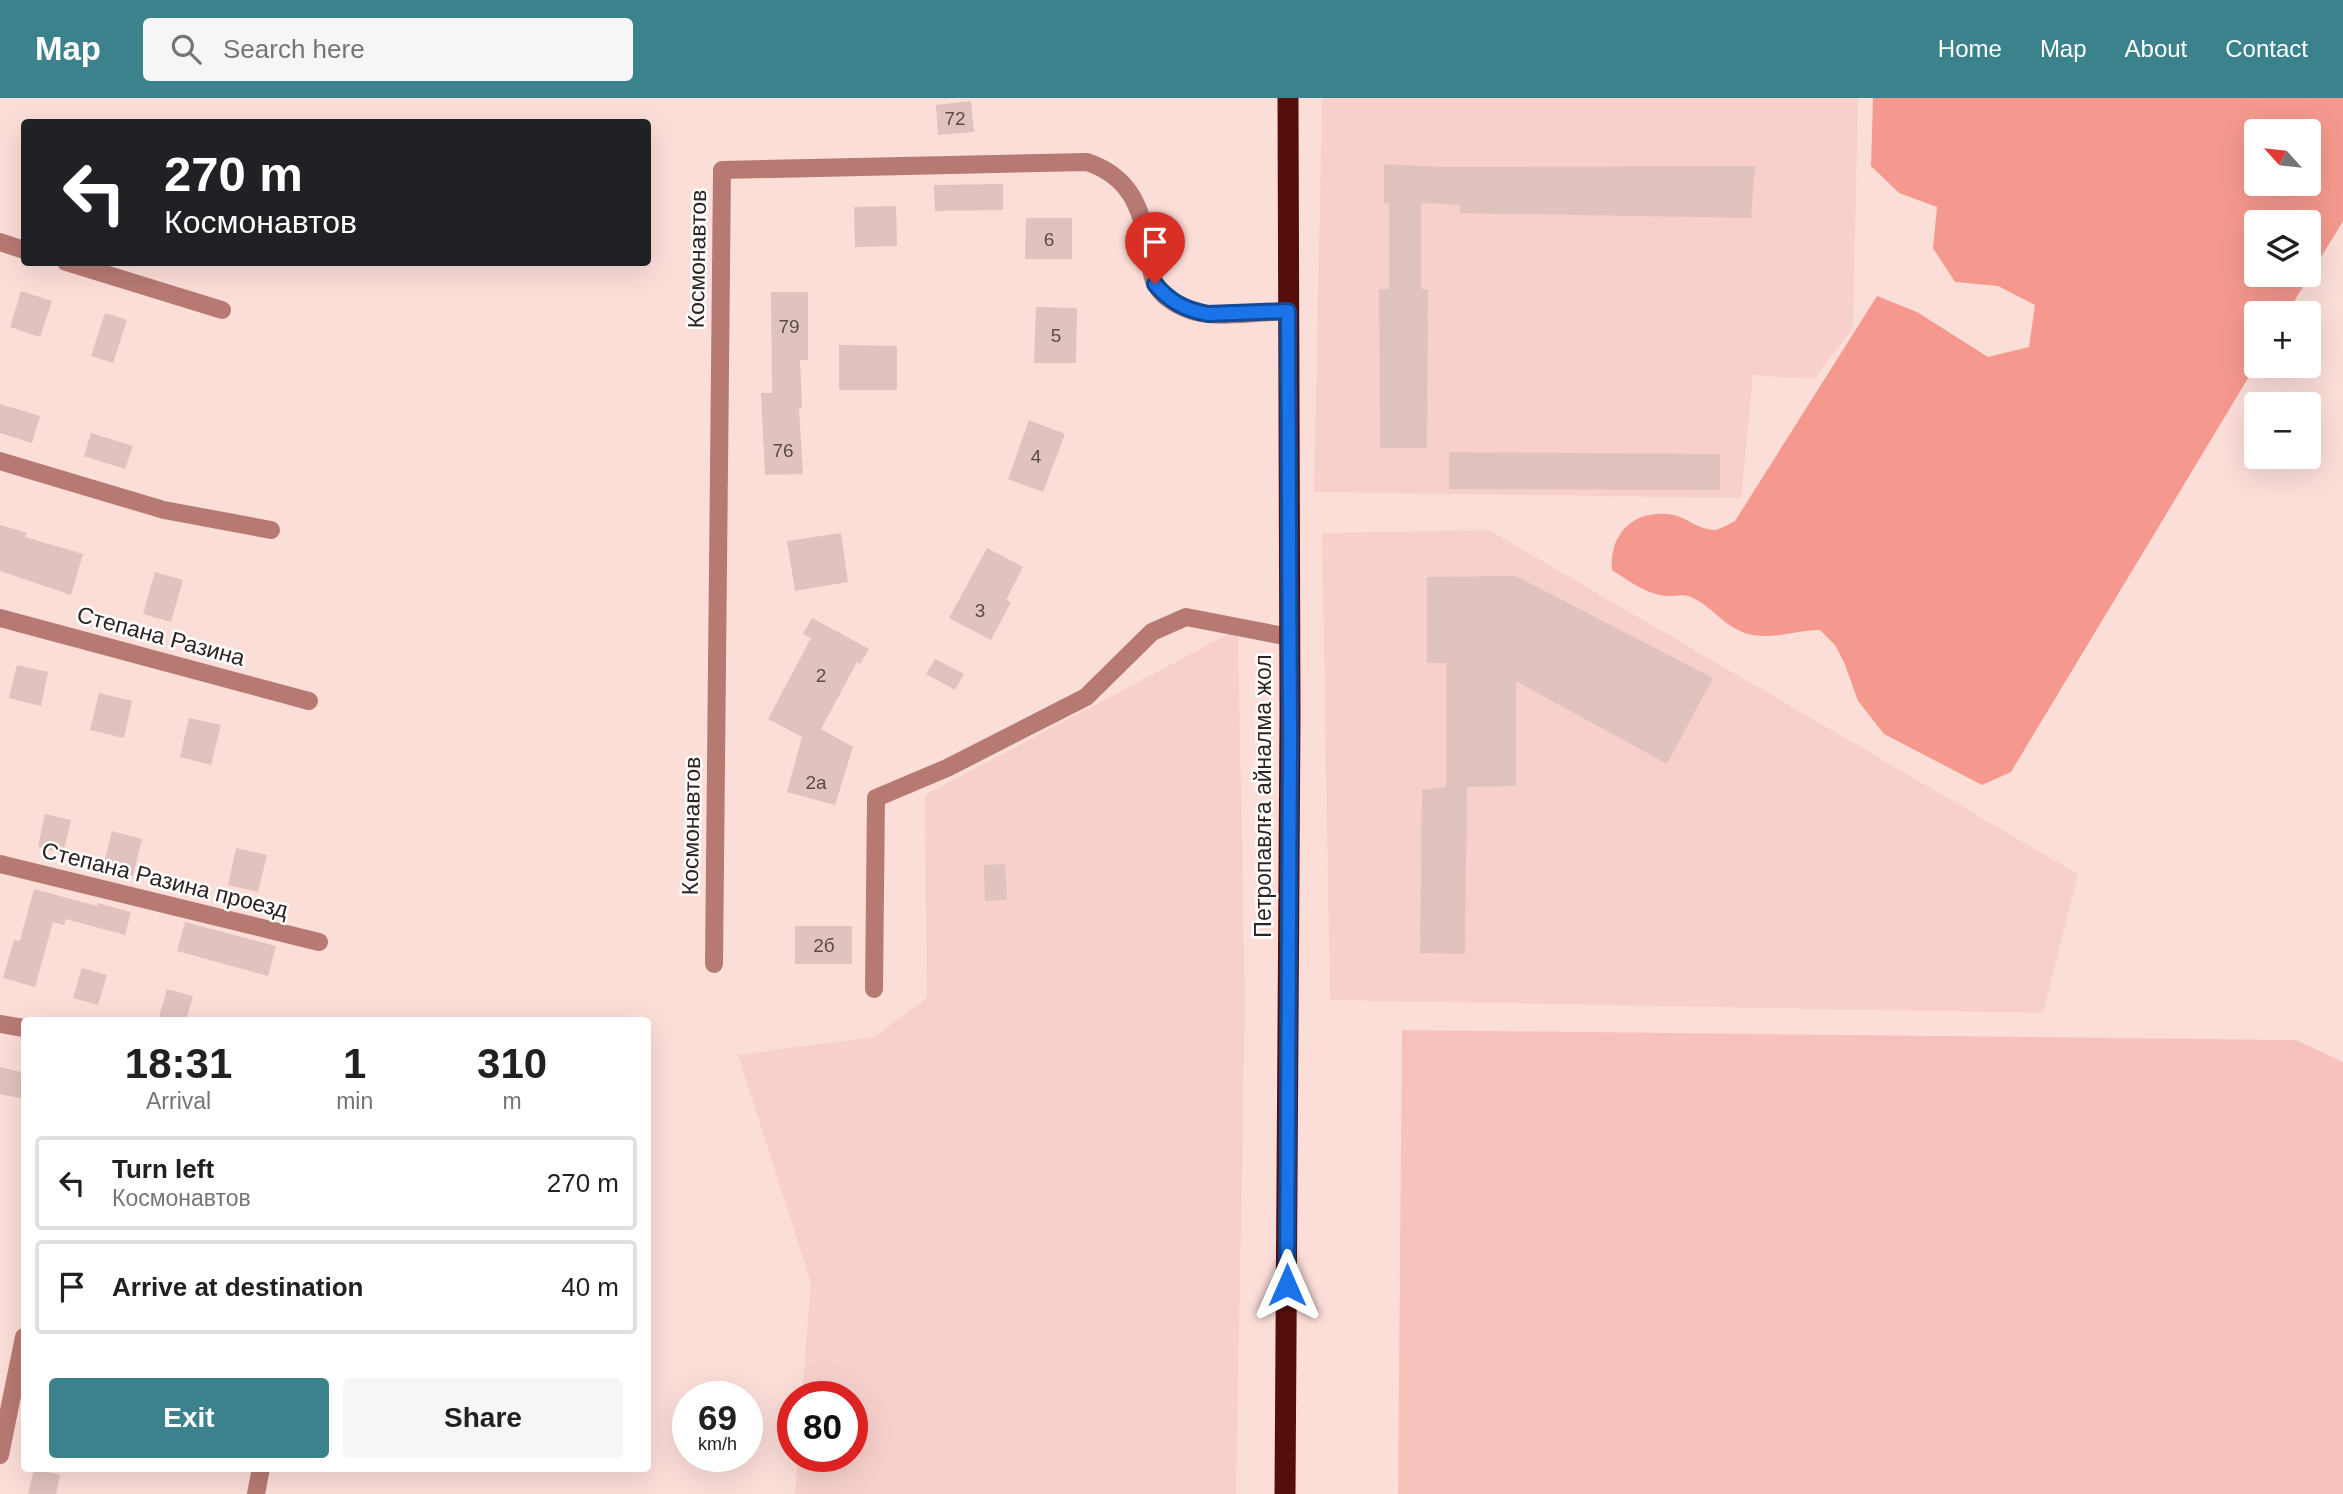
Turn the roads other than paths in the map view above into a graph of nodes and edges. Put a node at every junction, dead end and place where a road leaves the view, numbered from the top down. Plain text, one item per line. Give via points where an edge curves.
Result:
1 (1288, 98) edge
2 (0, 242) edge
3 (21, 249) edge
4 (79, 266) edge
5 (222, 310) dead end
6 (1288, 311) junction
7 (0, 461) edge
8 (271, 530) dead end
9 (0, 618) edge
10 (1289, 637) junction
11 (309, 701) dead end
12 (0, 864) edge
13 (319, 942) dead end
14 (714, 964) dead end
15 (874, 989) dead end
16 (0, 1024) edge
17 (21, 1028) edge
18 (21, 1352) edge
19 (0, 1455) edge
20 (260, 1472) edge
21 (256, 1494) edge
22 (1285, 1494) edge

1 - 6 highway, Петропавлға айналма жол
2 - 3 street
4 - 5 street
6 - 10 highway, Петропавлға айналма жол
6 - 14 street, Космонавтов via 1208,314 1166,298 1155,284 1138,206 1117,177 1087,162 722,170
7 - 8 street via 164,510
9 - 11 street, Степана Разина
10 - 15 street via 1186,617 1152,632 1086,697 947,768 876,797
10 - 22 highway, Петропавлға айналма жол
12 - 13 street, Степана Разина проезд
16 - 17 street
18 - 19 street
20 - 21 street

